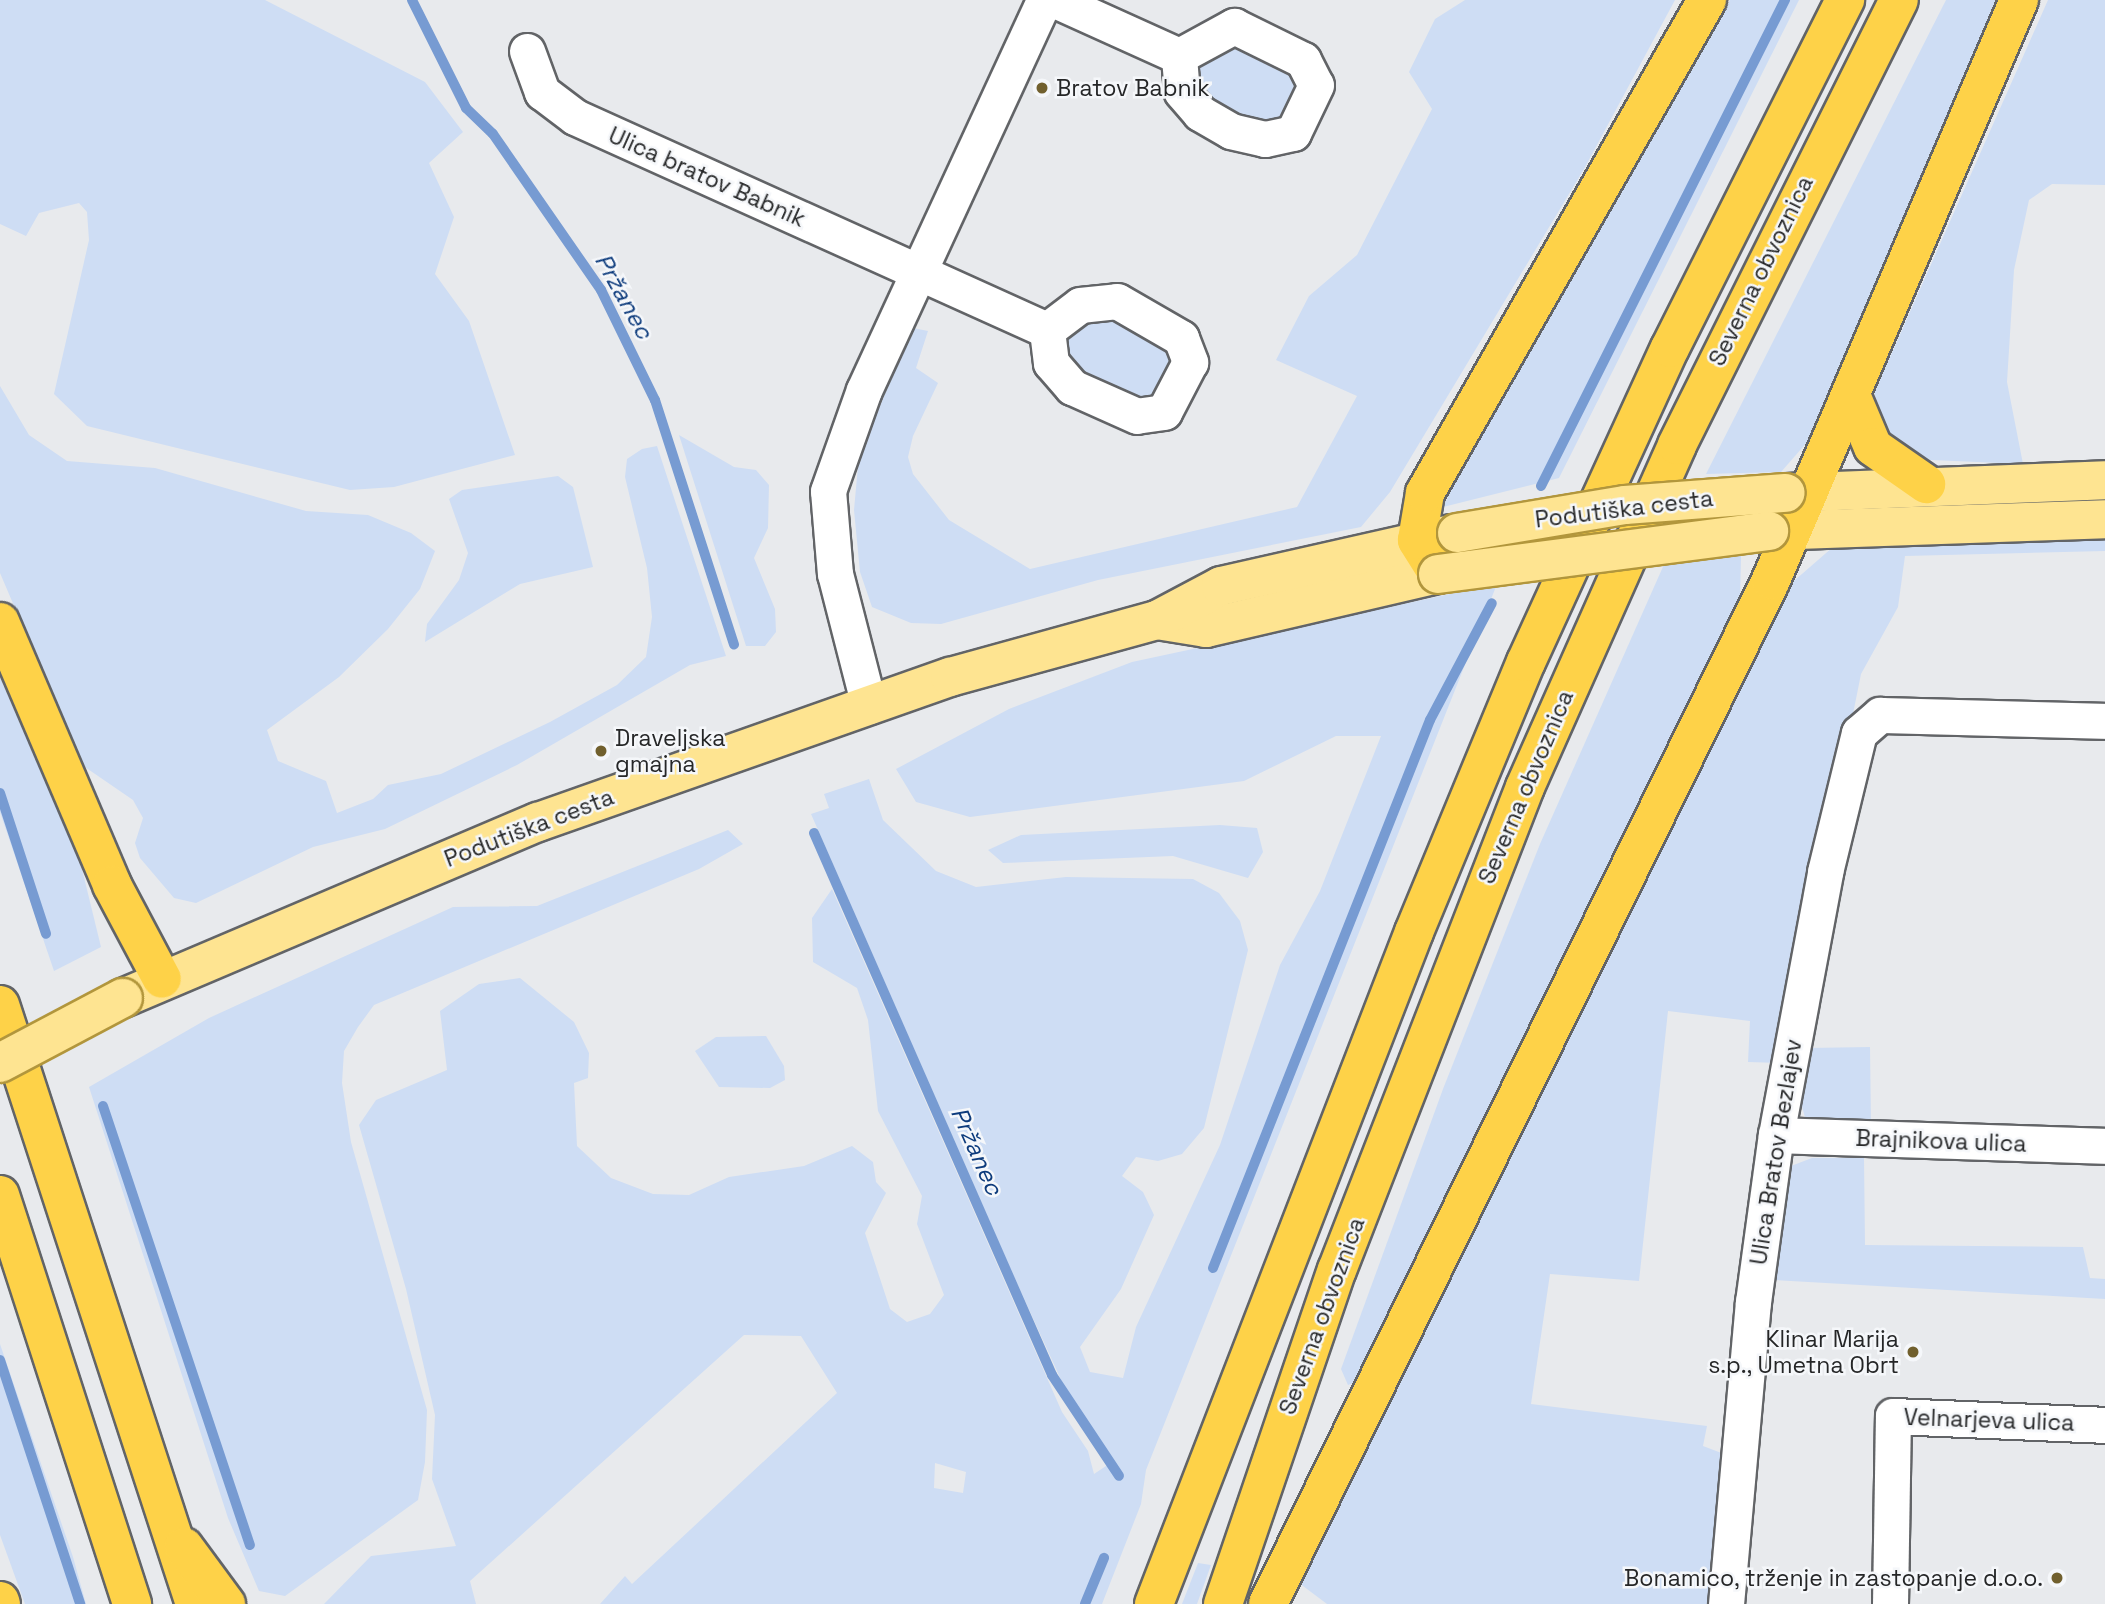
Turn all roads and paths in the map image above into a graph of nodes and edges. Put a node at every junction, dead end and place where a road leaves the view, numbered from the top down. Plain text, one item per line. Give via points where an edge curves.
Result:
1 (1044, 0) edge
2 (1055, 0) edge
3 (1707, 0) edge
4 (1845, 0) edge
5 (1899, 0) edge
6 (2019, 0) edge
7 (527, 51) dead end
8 (1180, 56) dead end
9 (918, 271) junction
10 (1047, 330) dead end
11 (1851, 395) junction
12 (2105, 480) edge
13 (1926, 484) junction
14 (1798, 492) junction
15 (2105, 519) edge
16 (1781, 531) junction
17 (1417, 540) junction
18 (1438, 574) junction
19 (1157, 621) junction
20 (0, 622) edge
21 (869, 706) junction
22 (2105, 722) edge
23 (162, 979) junction
24 (0, 1005) edge
25 (0, 1063) edge
26 (1776, 1135) junction
27 (2105, 1146) edge
28 (0, 1195) edge
29 (2105, 1425) edge
30 (175, 1538) junction
31 (1154, 1602) edge
32 (132, 1604) edge
33 (195, 1604) edge
34 (226, 1604) edge
35 (1223, 1604) edge
36 (1268, 1604) edge
37 (1726, 1604) edge
38 (1890, 1604) edge

1 - 9 street
2 - 8 street
3 - 17 highway via 1425,493
4 - 31 highway, Severna obvoznica via 1670,348 1526,662 1405,955
5 - 35 highway, Severna obvoznica via 1688,421 1525,787 1337,1270
6 - 11 highway
7 - 9 street, Ulica bratov Babnik via 542,92 575,117
9 - 10 street, Ulica bratov Babnik
9 - 21 street via 843,441 827,500 835,574
11 - 13 highway via 1873,447
11 - 14 highway
12 - 13 main road, Podutiška cesta
13 - 14 main road, Podutiška cesta
14 - 16 highway
14 - 17 main road, Podutiška cesta, bridge via 1625,505
15 - 16 main road, Podutiška cesta
16 - 18 main road, Podutiška cesta, bridge
16 - 36 highway
17 - 18 highway
17 - 19 main road, Podutiška cesta via 1222,586
18 - 19 main road, Podutiška cesta via 1206,628
19 - 21 main road, Podutiška cesta
20 - 23 highway via 112,885
21 - 23 main road, Podutiška cesta via 538,822
22 - 26 street, Ulica Bratov Bezlajev via 1880,715 1860,733 1825,872
23 - 25 main road, Podutiška cesta, bridge
24 - 30 highway
26 - 27 street, Brajnikova ulica
26 - 37 street, Ulica Bratov Bezlajev via 1753,1303
28 - 32 highway
29 - 38 street, Velnarjeva ulica via 1893,1416
30 - 33 highway
30 - 34 highway

